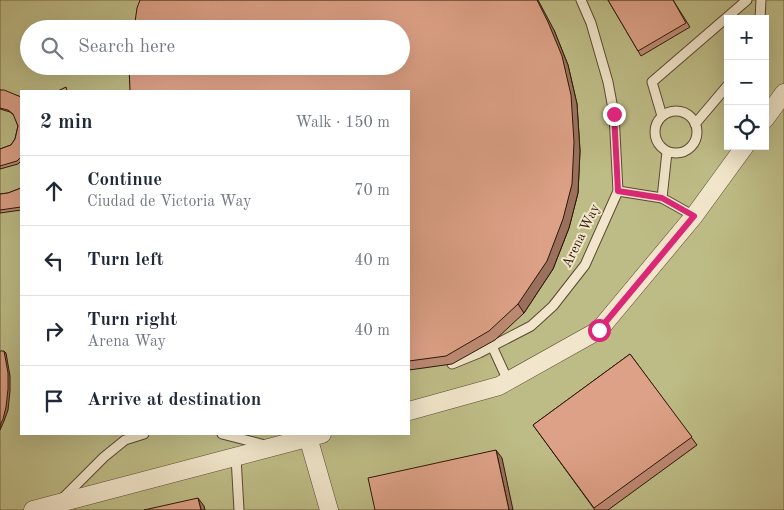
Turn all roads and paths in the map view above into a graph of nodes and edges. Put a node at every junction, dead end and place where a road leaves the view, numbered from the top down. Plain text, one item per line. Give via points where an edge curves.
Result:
1 (580, 0) edge
2 (747, 0) edge
3 (761, 0) edge
4 (760, 15) edge
5 (724, 90) edge
6 (784, 93) edge
7 (769, 114) edge
8 (662, 116) junction
9 (695, 124) junction
10 (742, 150) edge
11 (667, 152) junction
12 (618, 191) junction
13 (662, 198) junction
14 (694, 216) junction
15 (492, 346) junction
16 (452, 364) edge
17 (508, 381) junction
18 (410, 411) edge
19 (141, 435) edge
20 (226, 435) edge
21 (315, 436) edge
22 (272, 447) junction
23 (236, 457) junction
24 (56, 505) junction
25 (33, 510) edge
26 (240, 510) edge
27 (329, 510) edge

1 - 12 lane, Arena Way via 602,55 608,82 614,114
2 - 8 lane via 652,82
3 - 4 lane
5 - 9 lane
6 - 7 street
8 - 9 lane via 681,112 692,118
8 - 11 lane via 655,135 661,148
9 - 11 lane via 697,136 691,147 680,153
10 - 14 street
11 - 13 lane
12 - 13 lane
12 - 15 lane, Arena Way via 585,265 572,284 531,326
13 - 14 lane
14 - 17 street via 599,330
15 - 16 lane, Arena Way
15 - 17 lane
17 - 18 street
19 - 24 lane via 124,440
20 - 22 lane
21 - 22 street
21 - 27 street
22 - 23 street
23 - 24 street
23 - 26 lane
24 - 25 street

